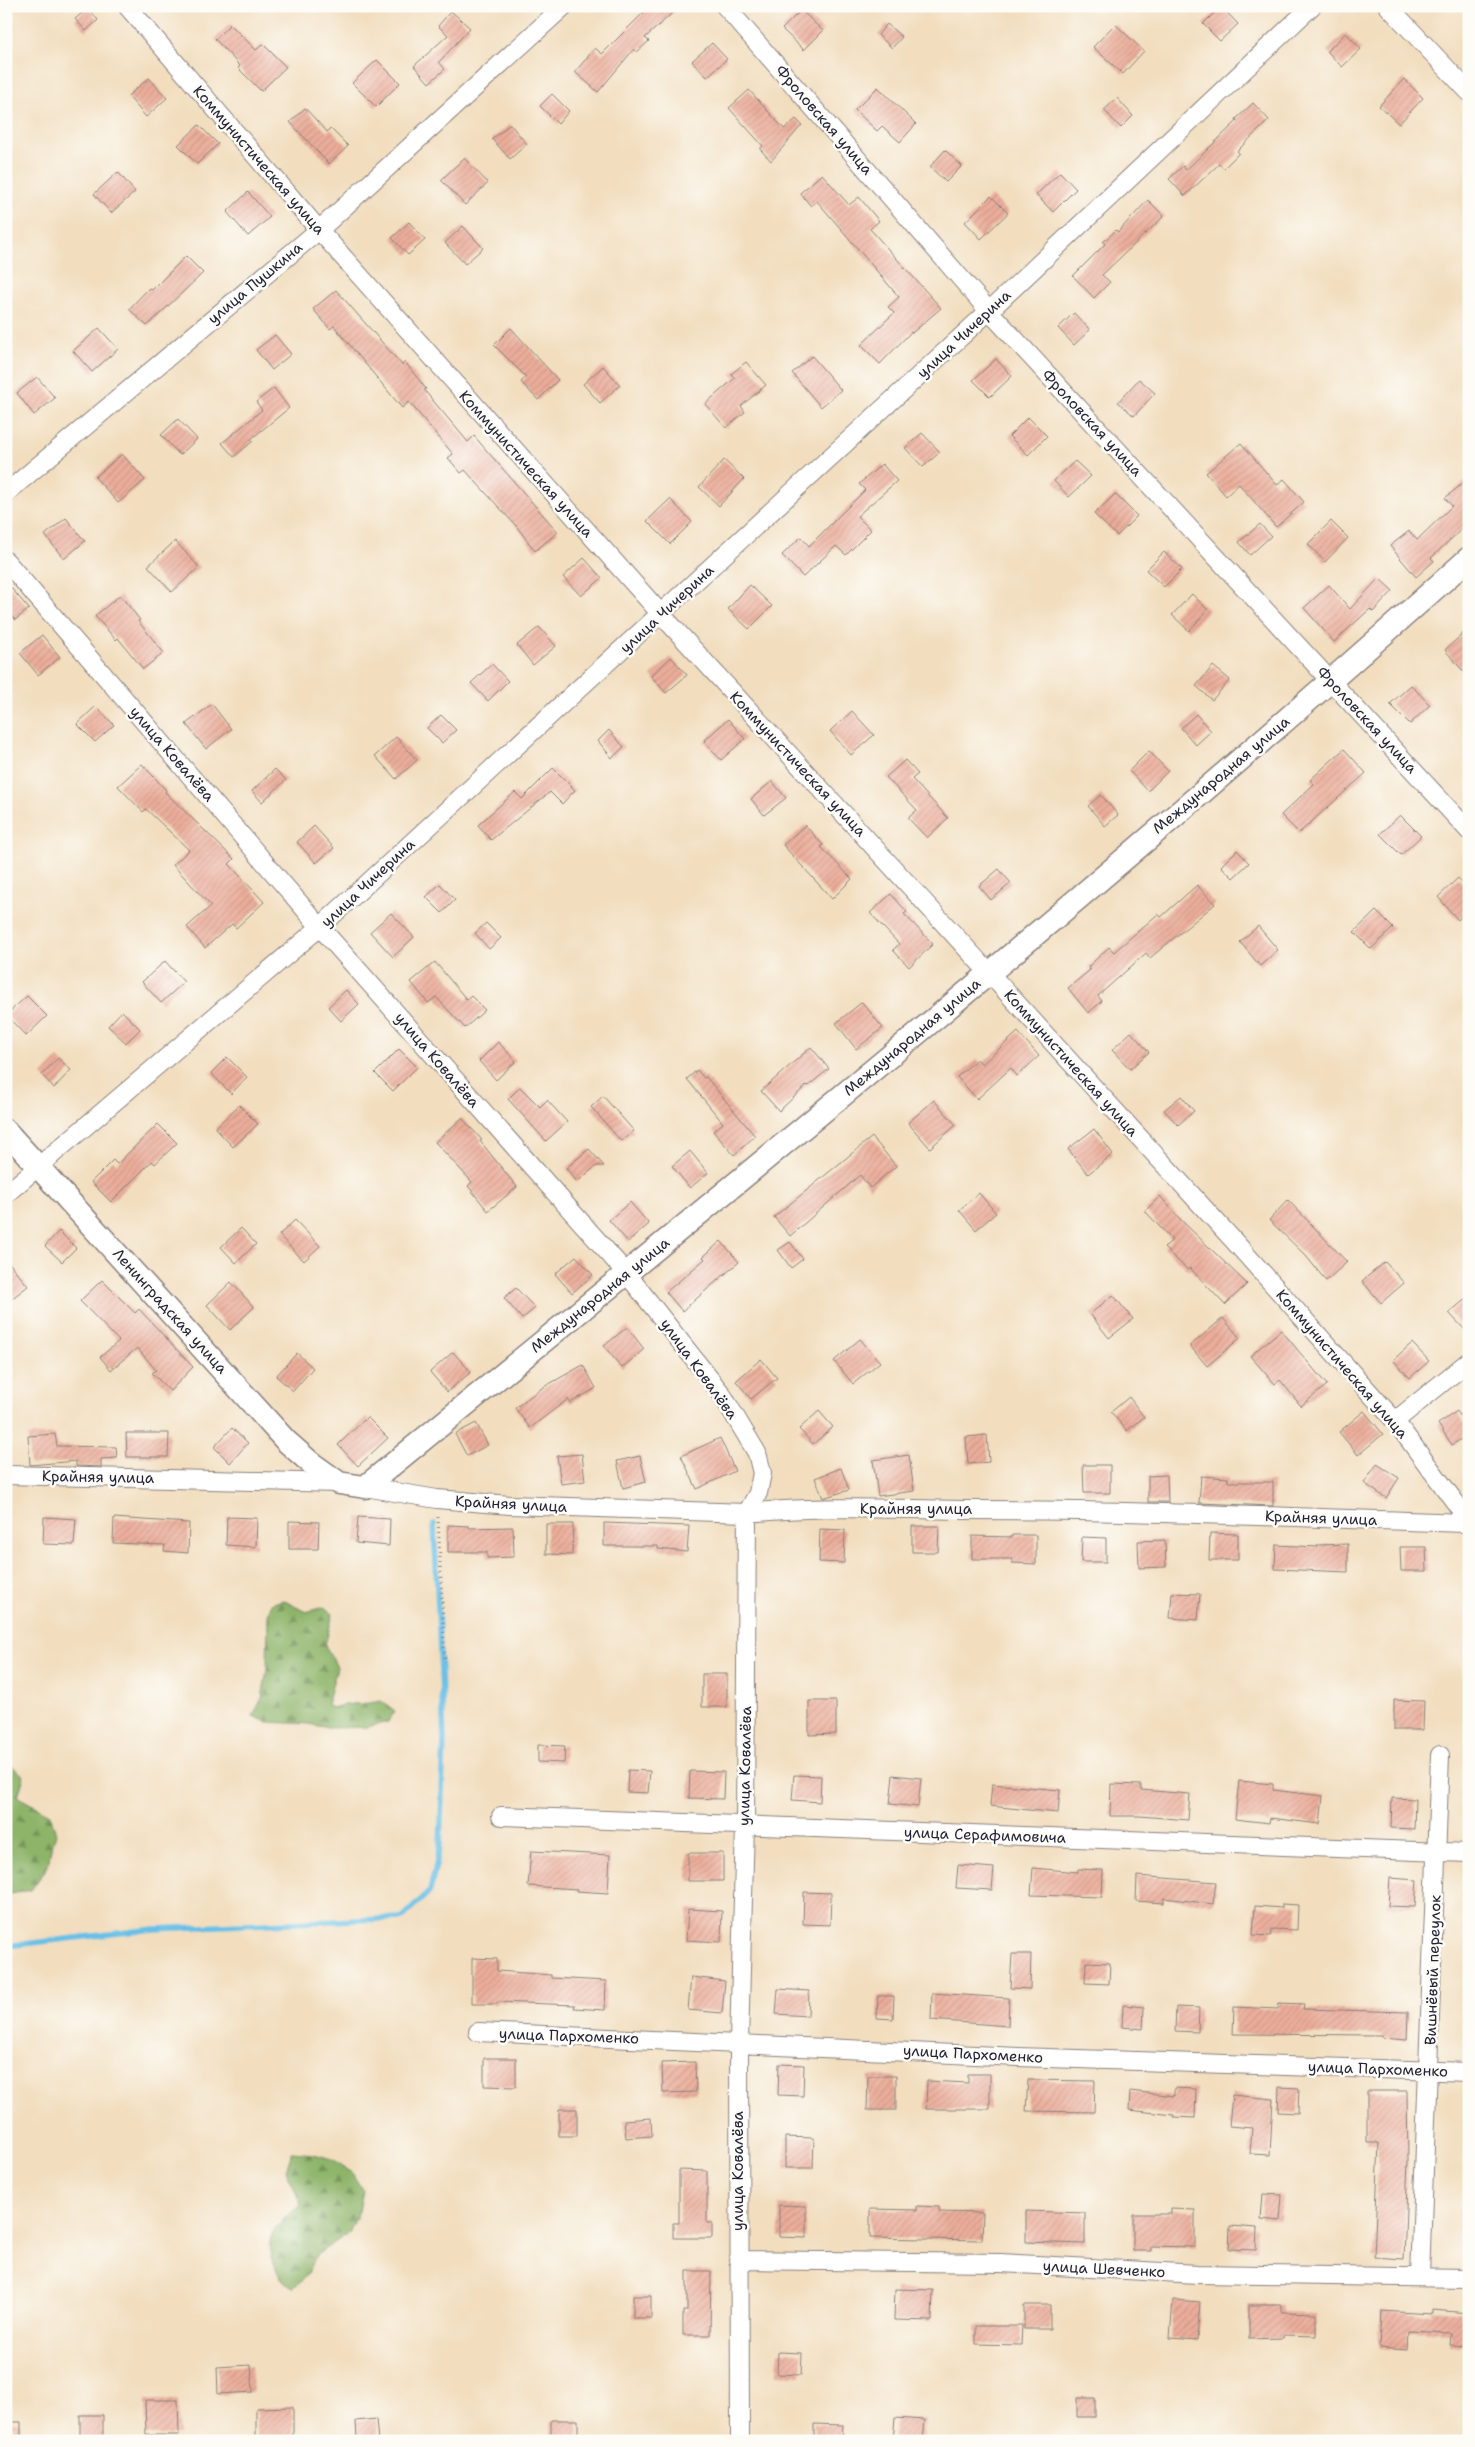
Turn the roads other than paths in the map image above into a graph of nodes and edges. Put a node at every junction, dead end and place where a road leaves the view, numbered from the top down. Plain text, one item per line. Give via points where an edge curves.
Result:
1 (127, 6) edge
2 (564, 6) edge
3 (725, 6) edge
4 (1312, 6) edge
5 (1388, 6) edge
6 (1469, 92) edge
7 (319, 230) junction
8 (989, 311) junction
9 (6, 493) edge
10 (1469, 558) edge
11 (6, 561) edge
12 (661, 614) junction
13 (1331, 682) junction
14 (1469, 831) edge
15 (320, 927) junction
16 (989, 972) junction
17 (6, 1131) edge
18 (41, 1167) junction
19 (6, 1194) edge
20 (626, 1274) junction
21 (1469, 1360) edge
22 (1395, 1421) junction
23 (6, 1475) edge
24 (339, 1483) junction
25 (365, 1487) junction
26 (747, 1513) junction
27 (1469, 1522) edge
28 (1440, 1755) dead end
29 (501, 1816) dead end
30 (745, 1825) junction
31 (1436, 1852) junction
32 (1469, 1853) edge
33 (478, 2032) dead end
34 (739, 2043) junction
35 (1430, 2071) junction
36 (1469, 2072) edge
37 (738, 2260) junction
38 (1420, 2276) junction
39 (1469, 2278) edge
40 (740, 2441) edge

1 - 7 street, Коммунистическая улица
2 - 7 street, улица Пушкина
3 - 8 street, Фроловская улица
4 - 8 street, улица Чичерина
5 - 6 street
7 - 9 street, улица Пушкина
7 - 12 street, Коммунистическая улица
8 - 12 street, улица Чичерина
8 - 13 street, Фроловская улица
10 - 13 street, Международная улица
11 - 15 street, улица Ковалёва
12 - 15 street, улица Чичерина
12 - 16 street, Коммунистическая улица
13 - 14 street, Фроловская улица
13 - 16 street, Международная улица
15 - 18 street, улица Чичерина
15 - 20 street, улица Ковалёва
16 - 20 street, Международная улица
16 - 22 street, Коммунистическая улица
17 - 18 street, Ленинградская улица
18 - 19 street, улица Чичерина
18 - 24 street, Ленинградская улица via 286,1441
20 - 25 street, Международная улица
20 - 26 street, улица Ковалёва via 720,1393 758,1453 762,1474 758,1493
21 - 22 street
22 - 27 street, Коммунистическая улица
23 - 24 street, Крайняя улица
24 - 25 street
25 - 26 street, Крайняя улица via 437,1499 510,1505
26 - 27 street, Крайняя улица via 1014,1510
26 - 30 street, улица Ковалёва
28 - 31 street, Вишнёвый переулок
29 - 30 street, улица Серафимовича
30 - 31 street, улица Серафимовича
30 - 34 street, улица Ковалёва
31 - 32 street, улица Серафимовича
31 - 35 street, Вишнёвый переулок
33 - 34 street, улица Пархоменко
34 - 35 street, улица Пархоменко via 1018,2057
34 - 37 street, улица Ковалёва
35 - 36 street, улица Пархоменко
35 - 38 street, Вишнёвый переулок
37 - 38 street, улица Шевченко via 1000,2263 1198,2274
37 - 40 street, улица Ковалёва
38 - 39 street, улица Шевченко

